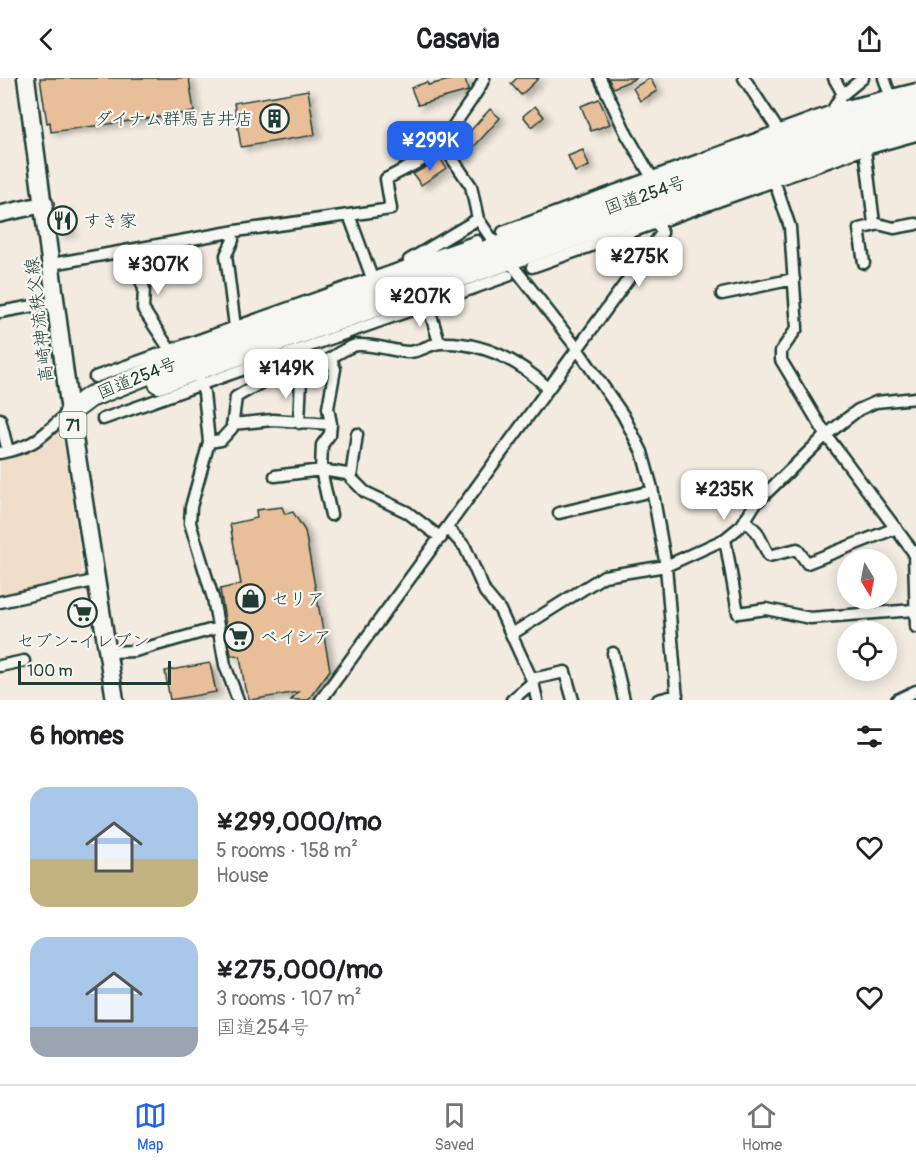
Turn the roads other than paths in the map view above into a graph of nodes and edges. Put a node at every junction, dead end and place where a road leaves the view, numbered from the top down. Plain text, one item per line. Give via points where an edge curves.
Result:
1 (26, 78) edge
2 (484, 78) edge
3 (600, 78) edge
4 (744, 78) edge
5 (834, 78) edge
6 (863, 78) edge
7 (884, 78) edge
8 (916, 89) edge
9 (890, 95) junction
10 (843, 98) junction
11 (916, 103) edge
12 (916, 121) edge
13 (778, 130) junction
14 (881, 130) junction
15 (916, 135) edge
16 (445, 148) junction
17 (862, 150) junction
18 (651, 176) junction
19 (774, 180) junction
20 (593, 197) junction
21 (45, 204) junction
22 (0, 214) edge
23 (349, 215) junction
24 (579, 218) junction
25 (478, 219) junction
26 (626, 220) junction
27 (658, 224) junction
28 (916, 224) edge
29 (876, 225) junction
30 (232, 232) junction
31 (477, 241) dead end
32 (130, 250) junction
33 (505, 254) junction
34 (864, 263) dead end
35 (52, 264) junction
36 (411, 265) junction
37 (532, 267) dead end
38 (370, 279) junction
39 (794, 279) junction
40 (397, 283) junction
41 (448, 283) junction
42 (722, 294) dead end
43 (56, 302) junction
44 (425, 306) junction
45 (0, 312) edge
46 (235, 327) junction
47 (439, 342) junction
48 (183, 345) junction
49 (576, 347) junction
50 (168, 358) junction
51 (331, 359) junction
52 (197, 376) junction
53 (95, 377) dead end
54 (301, 378) junction
55 (548, 388) junction
56 (916, 398) edge
57 (70, 412) junction
58 (0, 419) edge
59 (103, 419) dead end
60 (232, 423) junction
61 (299, 423) junction
62 (331, 424) junction
63 (357, 434) dead end
64 (826, 435) junction
65 (209, 442) junction
66 (4, 452) edge
67 (321, 470) junction
68 (275, 476) dead end
69 (351, 478) junction
70 (652, 491) junction
71 (559, 513) dead end
72 (331, 515) dead end
73 (745, 520) junction
74 (896, 528) junction
75 (444, 533) junction
76 (725, 539) junction
77 (666, 567) junction
78 (98, 580) junction
79 (0, 602) edge
80 (914, 610) junction
81 (916, 627) edge
82 (217, 628) junction
83 (512, 634) junction
84 (109, 652) junction
85 (613, 653) dead end
86 (24, 661) dead end
87 (0, 666) edge
88 (533, 681) junction
89 (916, 691) edge
90 (677, 698) edge
91 (115, 700) edge
92 (238, 700) edge
93 (321, 700) edge
94 (512, 700) edge
95 (537, 700) edge
96 (573, 700) edge
97 (624, 700) edge
98 (658, 700) edge
99 (897, 700) edge

1 - 21 main road, 高崎神流秩父線 / 71
2 - 16 street via 478,94 447,138
3 - 18 street
4 - 13 street
5 - 10 street
6 - 10 street
7 - 9 street
8 - 9 street
9 - 10 street
10 - 13 street via 832,111
11 - 24 highway, 国道254号 via 850,120
12 - 14 highway, 国道254号
13 - 18 street
14 - 17 street
14 - 26 highway, 国道254号
15 - 17 street
16 - 23 street via 386,178 391,209
16 - 25 street via 471,186
17 - 19 street
17 - 29 street
18 - 20 street
19 - 27 street
19 - 39 street via 789,227
20 - 24 highway
20 - 33 street
21 - 22 street
21 - 35 main road, 高崎神流秩父線 / 71
23 - 30 street
23 - 38 street
24 - 33 highway, 国道254号
25 - 33 street
25 - 36 street via 408,260
26 - 27 street
26 - 33 highway, 国道254号
27 - 37 street
27 - 49 street via 662,233
28 - 29 street via 894,228
29 - 34 street via 859,229
30 - 32 street
30 - 46 street via 226,255
31 - 36 street
32 - 35 street
32 - 50 street via 144,289 143,309
33 - 40 highway, 国道254号
33 - 41 highway, 国道254号
33 - 44 street
33 - 49 street
35 - 43 main road, 高崎神流秩父線 / 71
36 - 38 street
38 - 40 street
38 - 46 street
39 - 42 street
39 - 64 street via 797,328 781,351 781,360
40 - 50 highway, 国道254号
41 - 44 street
41 - 52 highway, 国道254号
43 - 45 street
43 - 57 main road, 高崎神流秩父線 / 71
44 - 47 street
44 - 52 street
46 - 48 street
47 - 51 street via 410,352 354,345
47 - 55 street via 483,347 528,370
48 - 50 street
48 - 50 street
49 - 55 street
49 - 70 street via 634,432
50 - 53 street
50 - 57 highway, 国道254号 via 90,397
51 - 54 street
51 - 62 street via 335,369 328,408
52 - 57 highway, 国道254号
52 - 59 street
52 - 65 street
54 - 60 street via 271,377 236,397
54 - 61 street
55 - 75 street
56 - 64 street via 876,402 858,410
57 - 66 street via 43,438
57 - 78 main road, 高崎神流秩父線 / 71
58 - 66 street
60 - 61 street
60 - 65 street via 221,440
61 - 62 street
62 - 67 street via 330,434 322,445
63 - 69 street
64 - 73 street via 755,504
64 - 74 street
65 - 82 street via 190,523 206,569
67 - 68 street
67 - 69 street
67 - 72 street
69 - 75 street via 365,492
70 - 71 street
70 - 77 street
73 - 74 street via 757,532 769,556 797,549 807,563
73 - 76 street
74 - 80 street via 915,553
75 - 83 street via 465,547 485,592
75 - 93 street
76 - 77 street
76 - 80 street via 738,613 766,609 810,618
77 - 83 street via 604,576
77 - 90 street
78 - 79 street
78 - 84 main road, 高崎神流秩父線 / 71
80 - 81 street
82 - 84 street via 135,651
82 - 92 street
83 - 88 street
84 - 91 main road, 高崎神流秩父線 / 71
85 - 97 street
86 - 87 street
88 - 94 street
88 - 95 street
88 - 96 street via 565,672
89 - 99 street
90 - 98 street

